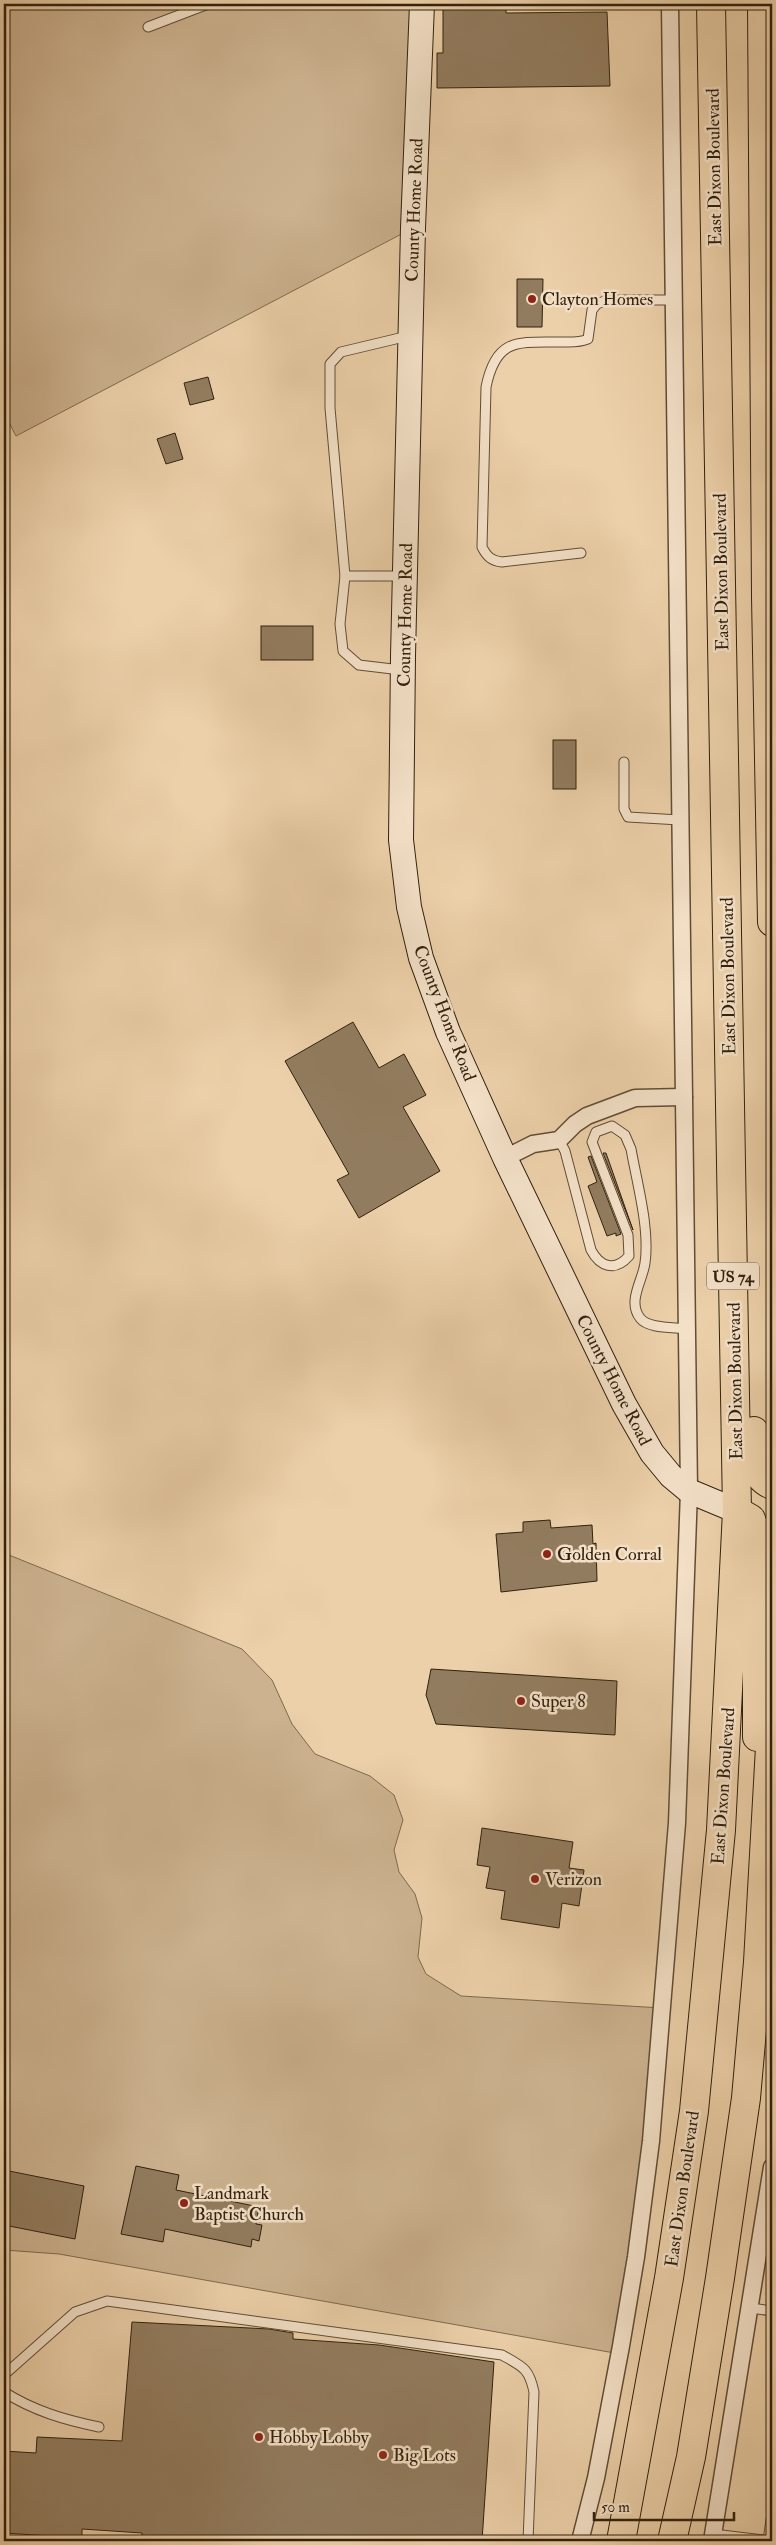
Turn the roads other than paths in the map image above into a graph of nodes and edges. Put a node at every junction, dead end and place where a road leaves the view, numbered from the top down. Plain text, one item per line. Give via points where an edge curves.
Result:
1 (208, 4) edge
2 (422, 4) edge
3 (670, 4) edge
4 (711, 4) edge
5 (765, 14) edge
6 (148, 27) dead end
7 (674, 300) junction
8 (411, 336) junction
9 (581, 553) dead end
10 (345, 576) junction
11 (405, 576) junction
12 (404, 670) junction
13 (624, 762) dead end
14 (680, 820) junction
15 (772, 922) edge
16 (684, 1096) junction
17 (731, 1129) junction
18 (559, 1140) junction
19 (505, 1158) junction
20 (687, 1329) junction
21 (772, 1485) edge
22 (689, 1491) junction
23 (737, 1511) junction
24 (772, 1711) edge
25 (769, 1773) junction
26 (772, 2167) edge
27 (751, 2308) junction
28 (772, 2311) edge
29 (4, 2375) edge
30 (4, 2392) edge
31 (99, 2427) dead end
32 (772, 2513) edge
33 (713, 2538) edge
34 (528, 2541) edge
35 (580, 2541) edge
36 (621, 2541) edge
37 (672, 2541) edge
38 (770, 2541) edge

1 - 6 lane
2 - 8 street, County Home Road
3 - 7 street, East Dixon Boulevard
4 - 17 highway, East Dixon Boulevard / US 74
5 - 15 highway via 766,587
7 - 9 lane via 602,302 592,310 588,339 510,346 498,352 489,373 482,547 486,555 494,562 502,562
7 - 14 street, East Dixon Boulevard
8 - 10 lane via 341,352 330,364 330,408
8 - 11 street, County Home Road
10 - 11 lane
10 - 12 lane via 340,624 343,651 359,665
11 - 12 street, County Home Road
12 - 19 street, County Home Road via 401,840 409,907 421,958 448,1032
13 - 14 lane via 624,809 628,817
14 - 16 street, East Dixon Boulevard
16 - 18 street via 634,1098 588,1116
16 - 20 street, East Dixon Boulevard
17 - 21 highway via 743,1146 745,1156 752,1302 754,1460 760,1478
17 - 23 highway, East Dixon Boulevard / US 74
18 - 19 street via 534,1144
18 - 20 lane via 565,1151 591,1250 600,1262 609,1267 629,1256 629,1243 592,1142 596,1132 612,1126 625,1135 631,1149 645,1241 646,1261 636,1293 636,1310 648,1324
19 - 22 street, County Home Road via 624,1404 652,1453
20 - 22 street, East Dixon Boulevard
22 - 23 street, County Home Road
22 - 35 street, East Dixon Boulevard via 677,1823 651,2141 635,2266 596,2478
23 - 25 highway, County Home Road via 750,1519 757,1537 757,1736
23 - 36 highway, East Dixon Boulevard / US 74 via 721,1830 694,2111 669,2278
24 - 25 highway
25 - 37 highway via 746,2098 692,2448
26 - 27 street
27 - 28 lane
27 - 33 street
29 - 34 lane via 75,2312 107,2301 502,2356 522,2366 531,2376 534,2392
30 - 31 lane via 25,2405 66,2421
32 - 38 lane
33 - 38 lane

